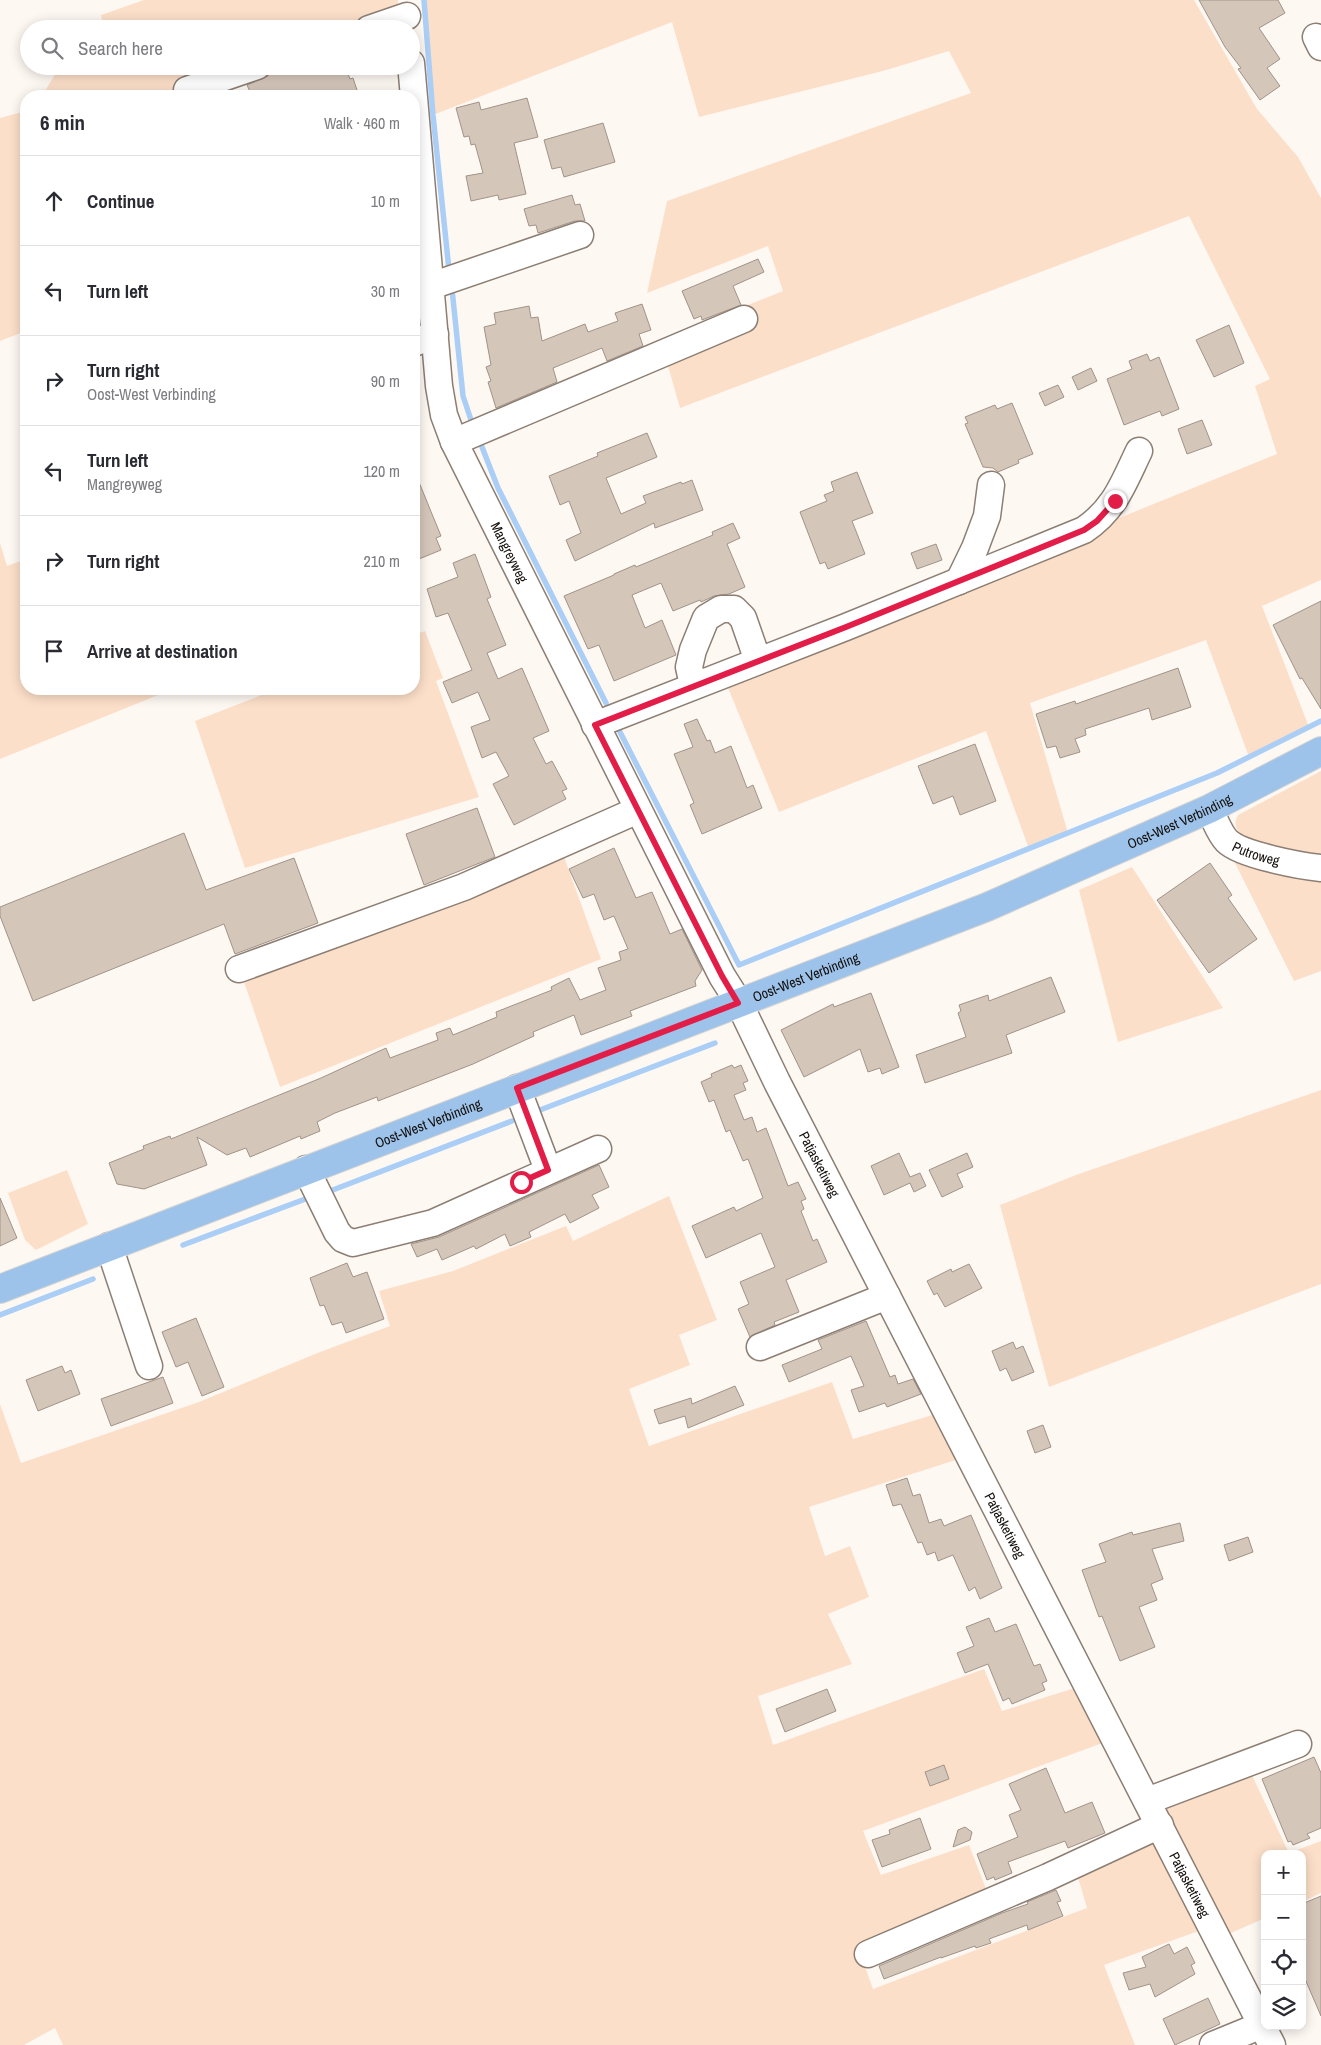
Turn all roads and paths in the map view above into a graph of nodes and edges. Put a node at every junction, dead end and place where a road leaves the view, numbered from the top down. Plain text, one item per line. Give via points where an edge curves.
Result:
1 (407, 15) edge
2 (393, 20) edge
3 (231, 75) edge
4 (412, 75) edge
5 (187, 90) dead end
6 (413, 90) edge
7 (420, 232) edge
8 (580, 235) dead end
9 (422, 288) edge
10 (744, 319) dead end
11 (424, 339) edge
12 (454, 442) junction
13 (1139, 451) dead end
14 (991, 484) dead end
15 (958, 580) junction
16 (758, 661) junction
17 (693, 685) junction
18 (595, 725) junction
19 (1321, 751) edge
20 (638, 810) junction
21 (1210, 810) junction
22 (1321, 868) edge
23 (239, 969) dead end
24 (738, 1003) junction
25 (517, 1088) junction
26 (598, 1148) dead end
27 (306, 1170) junction
28 (548, 1170) junction
29 (110, 1246) junction
30 (0, 1289) edge
31 (887, 1296) junction
32 (760, 1347) dead end
33 (149, 1366) dead end
34 (1298, 1744) dead end
35 (1147, 1801) junction
36 (1160, 1825) junction
37 (868, 1954) dead end
38 (1267, 2035) edge
39 (1213, 2045) edge

1 - 2 street
3 - 5 street
4 - 6 street, Mangreyweg
7 - 9 street, Mangreyweg
8 - 9 street
9 - 11 street, Mangreyweg
10 - 12 street
11 - 12 street, Mangreyweg
12 - 18 street, Mangreyweg
13 - 15 street via 1115,501 1097,521 1084,530
14 - 15 street via 987,516
15 - 16 street
16 - 17 street
16 - 17 street via 743,618 734,609 721,609 706,618 699,630 689,667
17 - 18 street
18 - 20 street, Mangreyweg
19 - 21 main road, Oost-West Verbinding
20 - 23 street via 464,887
20 - 24 street, Mangreyweg
21 - 22 street, Putroweg via 1227,841 1276,860
21 - 24 main road, Oost-West Verbinding via 987,907
24 - 25 main road, Oost-West Verbinding
24 - 31 street, Patjasketiweg
25 - 27 main road, Oost-West Verbinding
25 - 28 street
26 - 28 street
27 - 28 street via 337,1232 343,1240 353,1243 432,1223
27 - 29 main road, Oost-West Verbinding
29 - 30 main road, Oost-West Verbinding
29 - 33 street
31 - 32 street
31 - 35 street, Patjasketiweg
34 - 35 street
35 - 36 street, Patjasketiweg
36 - 37 street
36 - 38 street, Patjasketiweg
38 - 39 street

